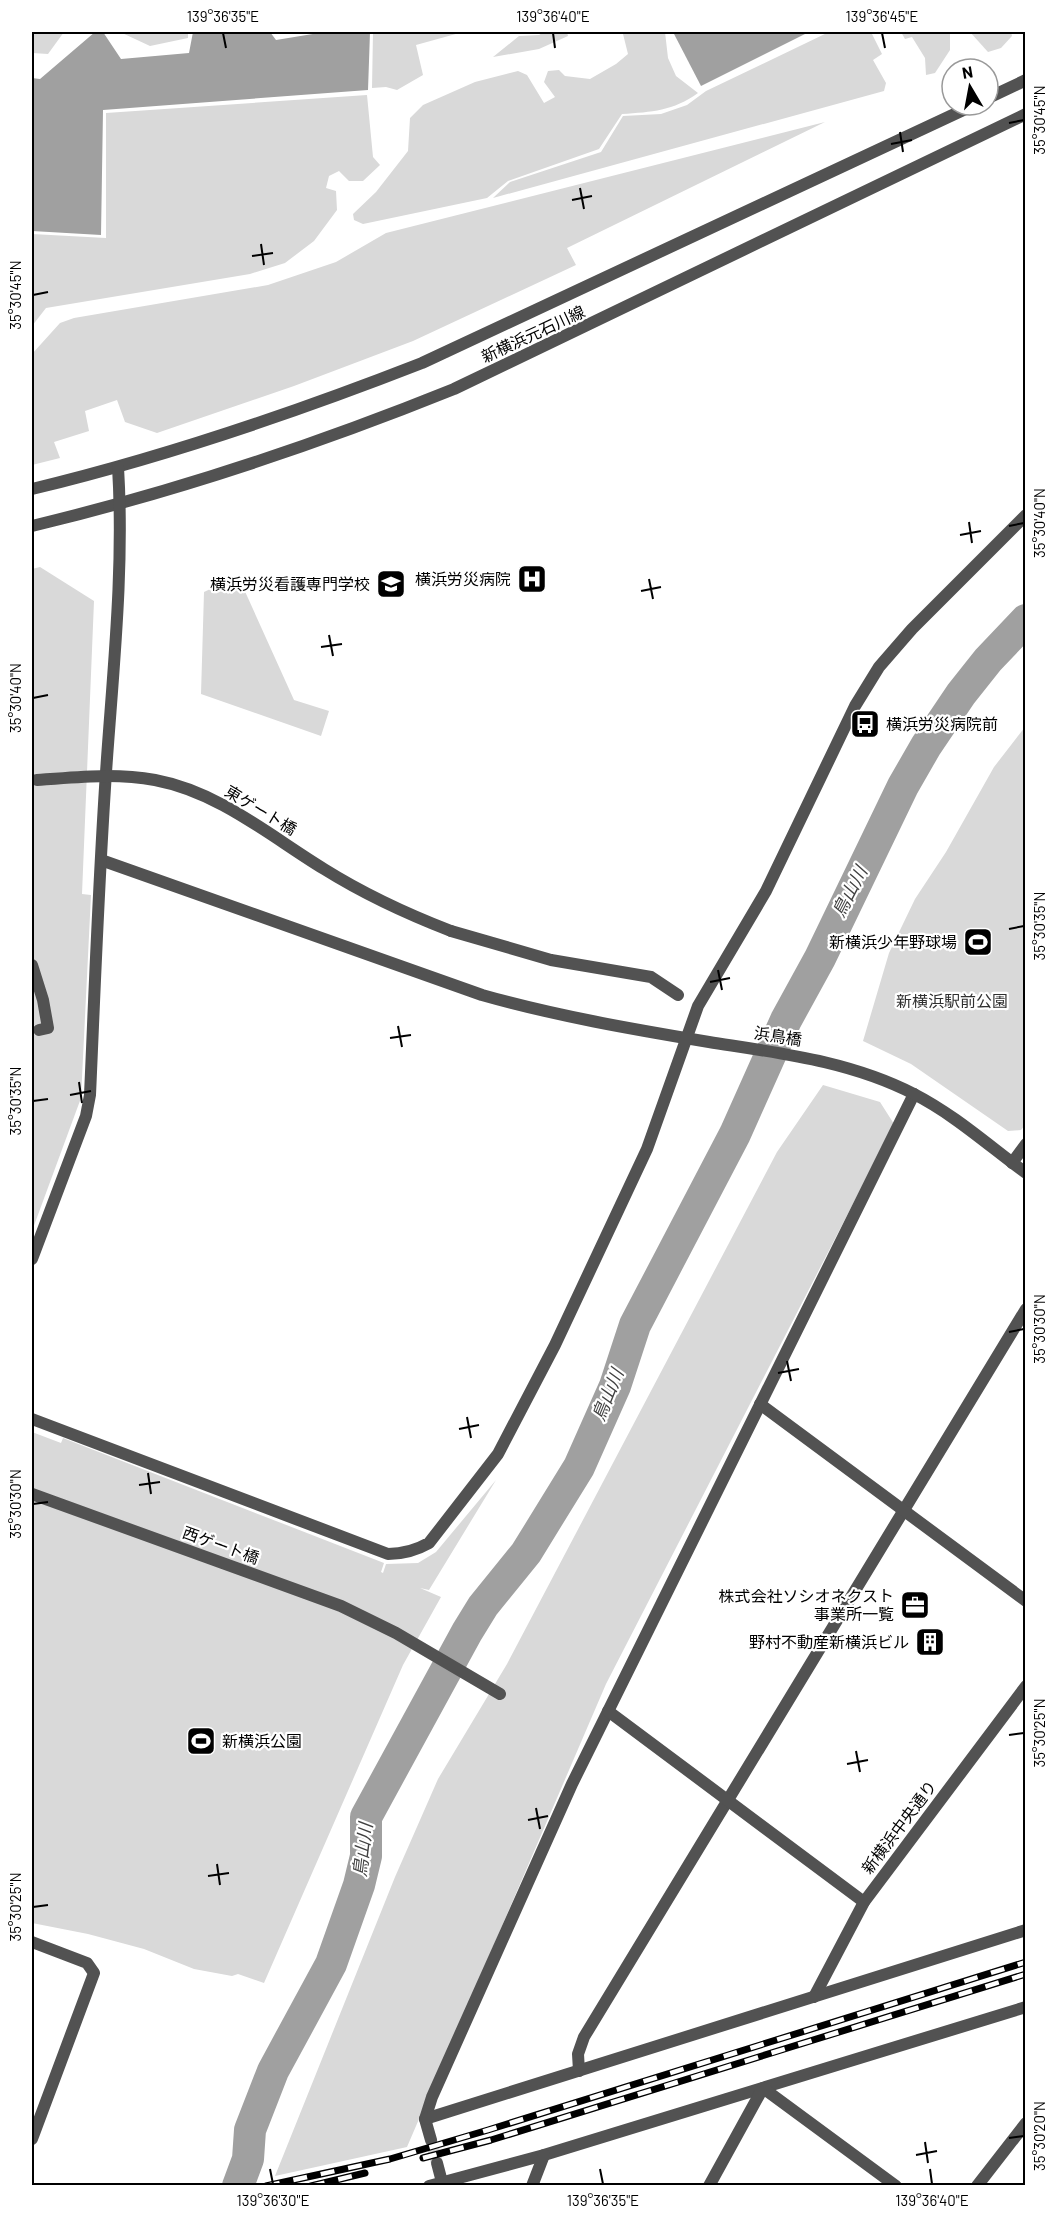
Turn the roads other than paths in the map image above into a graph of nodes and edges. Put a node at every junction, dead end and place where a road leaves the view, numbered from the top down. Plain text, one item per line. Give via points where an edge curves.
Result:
1 (1026, 80) edge
2 (1000, 92) edge
3 (1026, 114) edge
4 (949, 117) edge
5 (118, 467) junction
6 (32, 489) edge
7 (120, 504) junction
8 (1026, 515) edge
9 (32, 526) edge
10 (37, 780) dead end
11 (101, 860) junction
12 (32, 965) edge
13 (678, 995) dead end
14 (39, 1030) dead end
15 (686, 1038) junction
16 (914, 1094) junction
17 (1026, 1144) edge
18 (1012, 1162) junction
19 (1026, 1173) edge
20 (32, 1259) edge
21 (1026, 1309) edge
22 (760, 1404) junction
23 (32, 1419) edge
24 (32, 1494) edge
25 (904, 1511) junction
26 (1026, 1601) edge
27 (1026, 1686) edge
28 (500, 1694) dead end
29 (608, 1711) junction
30 (729, 1800) junction
31 (864, 1902) junction
32 (1026, 1930) edge
33 (32, 1942) edge
34 (814, 1997) junction
35 (1026, 2007) edge
36 (579, 2071) junction
37 (763, 2088) junction
38 (425, 2120) junction
39 (1026, 2123) edge
40 (32, 2139) edge
41 (430, 2140) tunnel mouth
42 (544, 2155) junction
43 (437, 2163) tunnel mouth
44 (442, 2182) junction
45 (429, 2186) edge
46 (532, 2186) edge
47 (709, 2186) edge
48 (896, 2186) edge
49 (977, 2186) edge

1 - 2 street
3 - 7 street, 新横浜元石川線 via 454,389 301,448
4 - 5 street, 新横浜元石川線 via 422,363 250,426
5 - 6 street, 新横浜元石川線
5 - 7 street
7 - 9 street, 新横浜元石川線
7 - 11 street
8 - 15 street via 879,667 844,726 766,891 698,1006
10 - 13 street, 東ゲート橋, bridge via 128,777 157,780 185,789 217,802 325,870 414,917 551,960 651,977
11 - 15 street, 浜鳥橋 via 482,994 559,1015
11 - 20 street via 90,1095 86,1116
12 - 14 street via 48,1028
15 - 16 street, 浜鳥橋 via 830,1063
15 - 23 street via 647,1149 555,1345 498,1455 429,1543 418,1550 388,1554
16 - 18 street, 浜鳥橋 via 959,1121
16 - 22 street
17 - 18 street
18 - 19 street, 浜鳥橋
21 - 25 street
22 - 25 street
22 - 29 street
24 - 28 street, 西ゲート橋 via 341,1605
25 - 26 street
25 - 30 street
27 - 31 street, 新横浜中央通り
29 - 30 street
29 - 38 street via 572,1784
30 - 31 street
30 - 36 street via 584,2037 578,2054
31 - 34 street, 新横浜中央通り
32 - 34 street
33 - 40 street via 87,1963 94,1973
34 - 36 street
35 - 37 street
36 - 38 street
37 - 42 street
37 - 47 street
37 - 48 street
38 - 41 street
39 - 49 street
42 - 44 street
42 - 46 street
43 - 44 street
44 - 45 street

